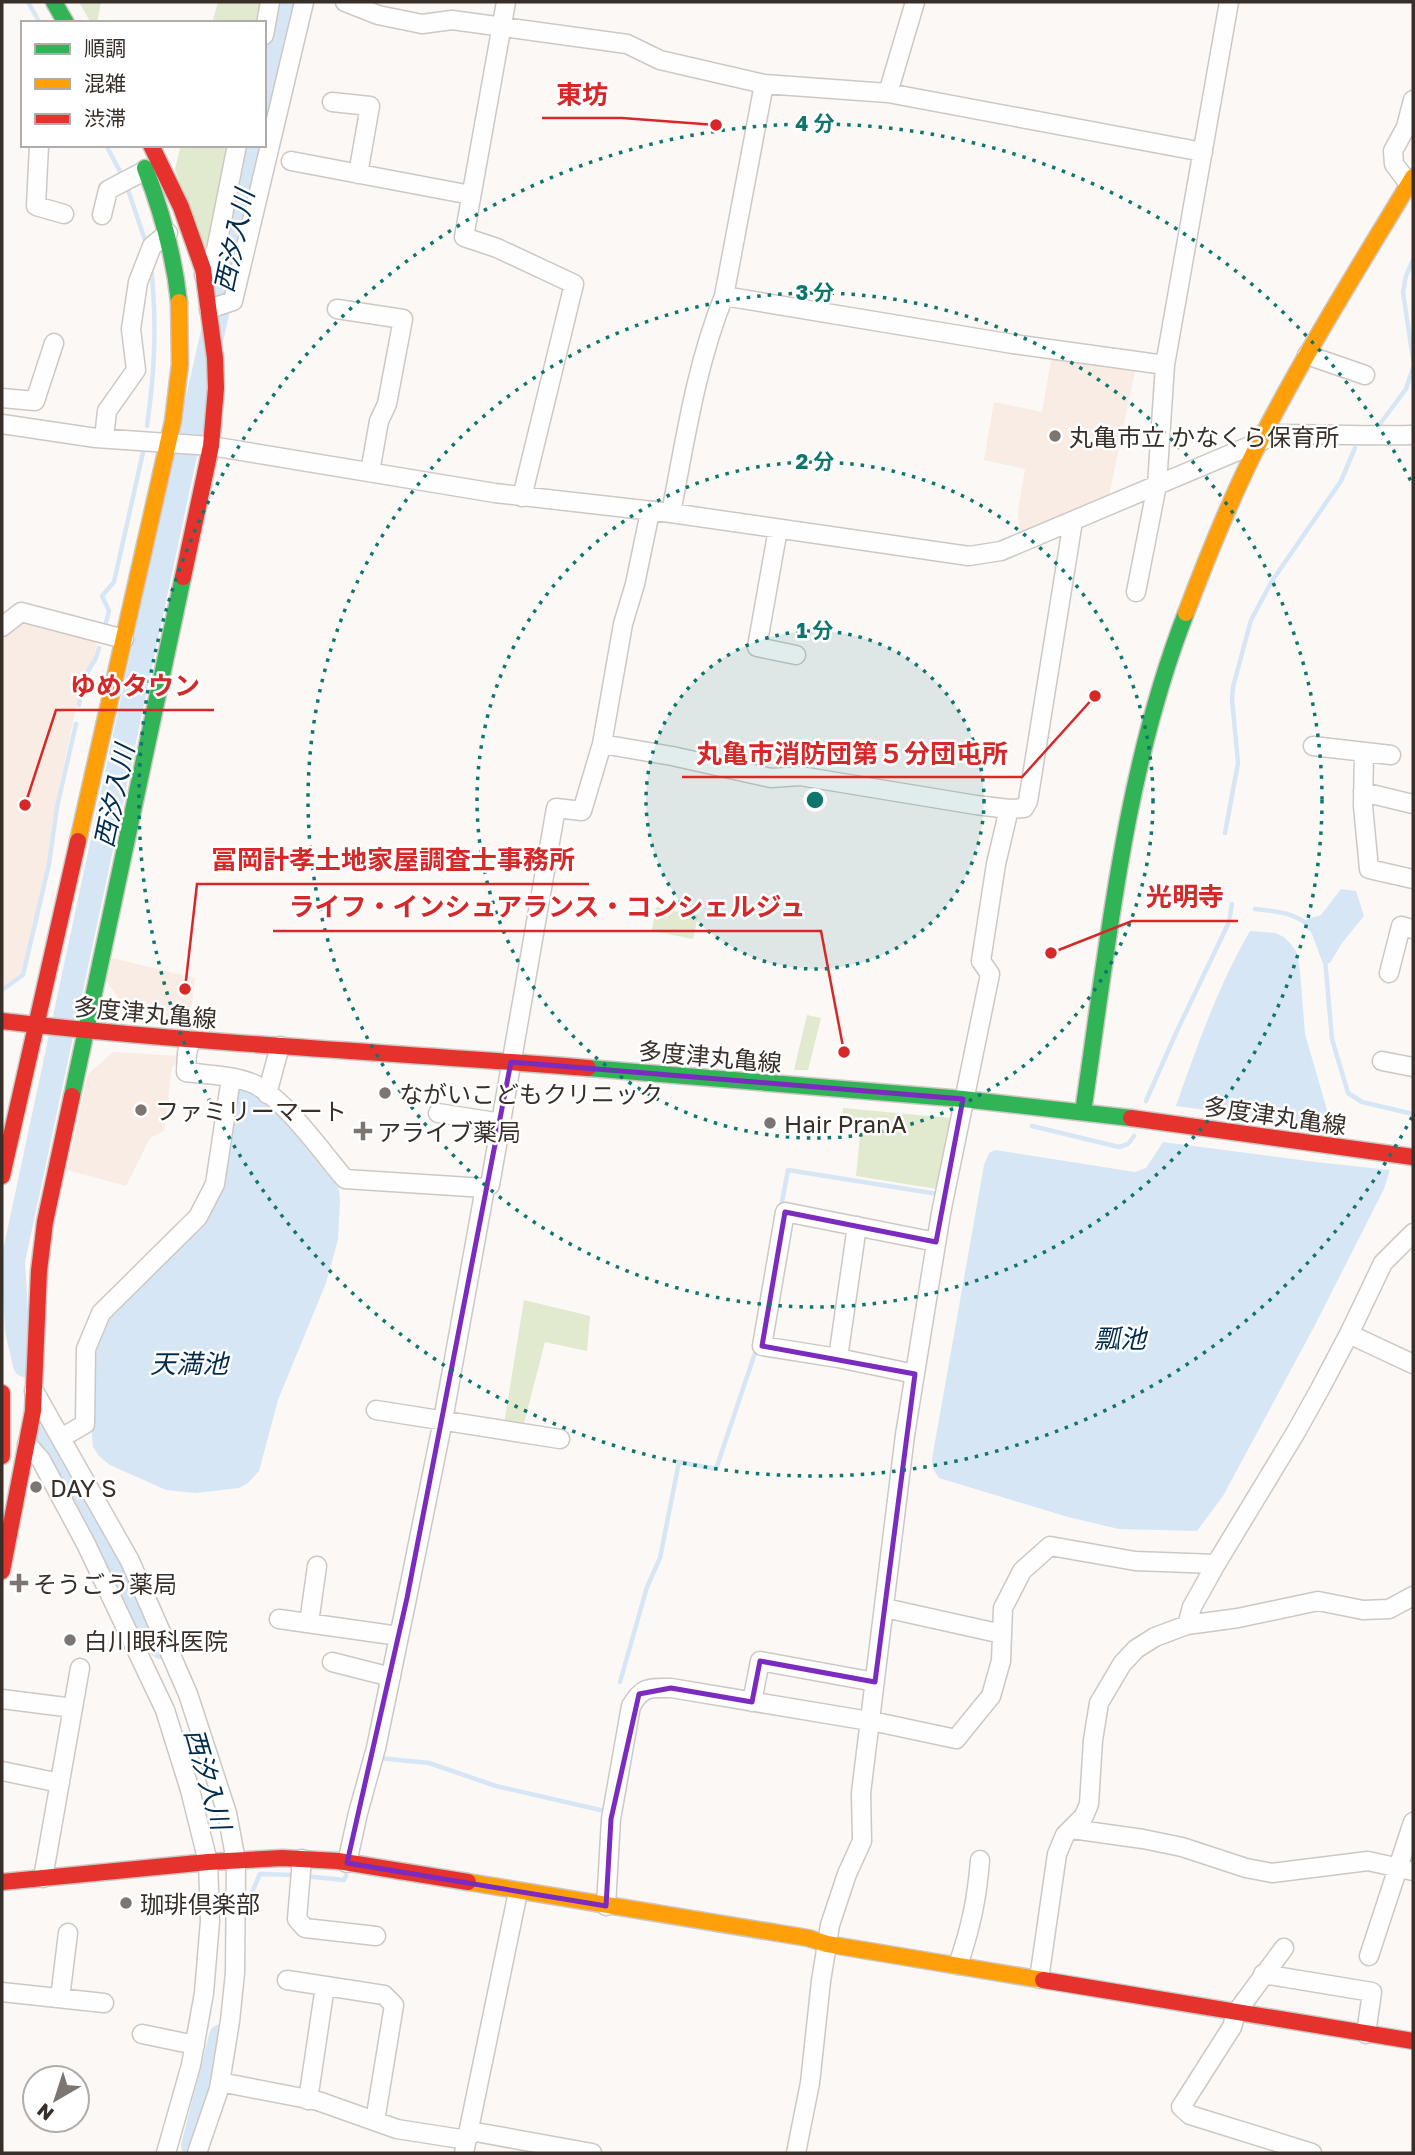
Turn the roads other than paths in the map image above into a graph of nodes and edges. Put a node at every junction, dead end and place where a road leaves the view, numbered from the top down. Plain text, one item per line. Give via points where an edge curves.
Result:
1 (54, 2) edge
2 (71, 2) edge
3 (270, 2) edge
4 (304, 2) edge
5 (345, 2) edge
6 (506, 2) edge
7 (915, 2) edge
8 (1229, 2) edge
9 (65, 21) edge
10 (81, 21) edge
11 (266, 24) edge
12 (502, 27) junction
13 (764, 84) junction
14 (888, 93) junction
15 (1413, 100) edge
16 (332, 102) dead end
17 (39, 147) edge
18 (136, 147) edge
19 (152, 147) edge
20 (237, 147) edge
21 (1203, 152) junction
22 (291, 161) dead end
23 (146, 170) junction
24 (358, 174) junction
25 (1411, 181) edge
26 (471, 195) junction
27 (64, 214) dead end
28 (102, 215) dead end
29 (168, 233) junction
30 (205, 279) junction
31 (724, 296) junction
32 (209, 309) junction
33 (337, 309) dead end
34 (54, 343) dead end
35 (1307, 355) junction
36 (1165, 365) junction
37 (1365, 375) dead end
38 (2, 398) edge
39 (2, 425) edge
40 (1413, 435) edge
41 (104, 438) junction
42 (1259, 441) junction
43 (173, 442) junction
44 (205, 445) junction
45 (370, 472) junction
46 (1157, 485) junction
47 (522, 497) junction
48 (650, 512) junction
49 (671, 513) junction
50 (1073, 521) junction
51 (778, 528) junction
52 (1136, 592) dead end
53 (2, 627) edge
54 (124, 639) junction
55 (796, 655) dead end
56 (602, 744) junction
57 (1314, 746) dead end
58 (1364, 753) junction
59 (1391, 755) dead end
60 (1363, 792) junction
61 (1413, 804) edge
62 (1009, 809) junction
63 (1413, 878) edge
64 (1413, 929) edge
65 (1389, 973) dead end
66 (2, 1021) edge
67 (42, 1025) junction
68 (79, 1030) junction
69 (191, 1040) junction
70 (280, 1046) junction
71 (1382, 1061) dead end
72 (511, 1062) junction
73 (1413, 1067) edge
74 (230, 1078) junction
75 (267, 1094) junction
76 (963, 1099) junction
77 (1083, 1112) junction
78 (438, 1113) dead end
79 (502, 1123) junction
80 (1413, 1157) edge
81 (2, 1175) edge
82 (485, 1188) junction
83 (857, 1226) junction
84 (1413, 1233) edge
85 (936, 1242) junction
86 (1349, 1334) junction
87 (838, 1358) junction
88 (1413, 1364) edge
89 (915, 1374) junction
90 (34, 1391) junction
91 (2, 1393) edge
92 (376, 1410) dead end
93 (443, 1420) junction
94 (61, 1438) junction
95 (560, 1439) dead end
96 (27, 1444) junction
97 (2, 1456) edge
98 (1216, 1564) junction
99 (317, 1566) dead end
100 (2, 1567) edge
101 (1412, 1598) edge
102 (885, 1608) junction
103 (279, 1619) dead end
104 (309, 1623) junction
105 (1187, 1625) junction
106 (1002, 1634) junction
107 (399, 1636) junction
108 (332, 1662) dead end
109 (80, 1668) dead end
110 (391, 1678) junction
111 (875, 1682) junction
112 (2, 1699) edge
113 (752, 1702) junction
114 (73, 1708) junction
115 (871, 1723) junction
116 (2, 1771) edge
117 (60, 1783) junction
118 (1413, 1822) edge
119 (1072, 1829) junction
120 (980, 1860) dead end
121 (236, 1861) junction
122 (208, 1862) junction
123 (347, 1863) junction
124 (301, 1869) junction
125 (1406, 1869) edge
126 (43, 1878) junction
127 (2, 1882) edge
128 (518, 1892) junction
129 (606, 1906) junction
130 (68, 1933) dead end
131 (376, 1936) dead end
132 (827, 1944) junction
133 (1283, 1948) dead end
134 (1369, 1956) dead end
135 (958, 1965) junction
136 (1264, 1974) junction
137 (1039, 1979) junction
138 (287, 1980) dead end
139 (325, 1986) junction
140 (2, 1992) edge
141 (60, 1998) junction
142 (104, 2003) dead end
143 (1236, 2013) junction
144 (142, 2034) dead end
145 (1366, 2034) junction
146 (1413, 2041) edge
147 (195, 2045) junction
148 (220, 2082) junction
149 (308, 2100) junction
150 (375, 2121) junction
151 (467, 2141) edge
152 (166, 2153) edge
153 (197, 2153) edge
154 (592, 2153) edge
155 (796, 2153) edge
156 (1312, 2153) edge

1 - 9 street
2 - 10 street
3 - 11 street
4 - 32 street via 233,301
5 - 12 street via 422,24 452,20
6 - 12 street
7 - 14 street
8 - 21 street
12 - 13 street via 627,44 660,60
12 - 26 street
13 - 14 street
13 - 31 street
14 - 21 street
15 - 25 street via 1393,151 1394,164
16 - 24 street via 370,106
17 - 27 street via 36,206
18 - 23 street
19 - 30 street via 181,207
20 - 30 street via 216,250
21 - 36 street
22 - 24 street
23 - 28 street via 108,190
23 - 29 street
24 - 26 street
25 - 35 street
26 - 47 street via 464,237 574,284
29 - 41 street via 152,246 138,282 131,329 136,370 107,411
29 - 43 street via 181,325
30 - 32 street
31 - 36 street
31 - 49 street via 692,403
32 - 44 street via 216,387
33 - 45 street via 403,319
34 - 38 street via 35,401
35 - 37 street
35 - 42 street
36 - 46 street
39 - 41 street
40 - 42 street via 1278,434
41 - 43 street
42 - 46 street
42 - 77 street via 1195,587 1155,704 1120,859
43 - 44 street
43 - 54 street
44 - 45 street
44 - 68 street
45 - 47 street
46 - 50 street
46 - 52 street
47 - 48 street
48 - 49 street
48 - 56 street via 623,624
49 - 51 street
50 - 51 street via 1001,551 969,556
50 - 62 street via 1028,801 1024,808
51 - 55 street via 757,647
53 - 54 street via 21,612
54 - 67 street
56 - 62 street via 771,778 800,776
56 - 72 street via 582,811 556,808
57 - 58 street
58 - 59 street
58 - 60 street
60 - 61 street
60 - 63 street via 1368,869
62 - 76 street via 981,961 990,974
64 - 65 street via 1401,926
66 - 67 street, 多度津丸亀線
67 - 68 street, 多度津丸亀線
67 - 81 street
68 - 69 street, 多度津丸亀線
68 - 90 street via 45,1222
69 - 70 street, 多度津丸亀線
69 - 74 street via 187,1072
70 - 72 street, 多度津丸亀線
70 - 75 street
71 - 73 street
72 - 76 street, 多度津丸亀線
72 - 79 street
74 - 75 street via 255,1084
74 - 94 street via 215,1184 198,1217 101,1313 86,1349 85,1424
75 - 82 street via 281,1104 345,1179
76 - 77 street, 多度津丸亀線
76 - 85 street
77 - 80 street, 多度津丸亀線
78 - 79 street
79 - 82 street via 491,1185
82 - 93 street
83 - 85 street
83 - 87 street
83 - 87 street via 785,1212 762,1346
84 - 86 street via 1383,1264
85 - 89 street
86 - 88 street
86 - 98 street
87 - 89 street
89 - 102 street
90 - 94 street
90 - 96 street
91 - 97 street
92 - 93 street
93 - 95 street
93 - 107 street
94 - 121 street via 130,1560 188,1694 227,1813
96 - 100 street
96 - 122 street via 41,1460 86,1544 165,1710
98 - 105 street
98 - 106 street via 1135,1561 1050,1546 1022,1571 1003,1608
99 - 104 street
101 - 105 street via 1382,1610 1318,1601
102 - 106 street
102 - 111 street
103 - 104 street
104 - 107 street
105 - 119 street via 1136,1648 1103,1695 1093,1740 1089,1804
106 - 115 street via 1001,1661 991,1696 956,1739
107 - 110 street
108 - 110 street
109 - 114 street
110 - 123 street
111 - 113 street via 760,1661
111 - 115 street
112 - 114 street
113 - 115 street
113 - 129 street via 671,1688 648,1688 639,1694 631,1706 611,1819
114 - 117 street
115 - 132 street via 861,1793 862,1841 847,1874
116 - 117 street
117 - 126 street
118 - 125 street
119 - 125 street via 1182,1847 1272,1873 1368,1861
119 - 137 street via 1057,1854
120 - 135 street via 977,1901
121 - 122 street
121 - 124 street
121 - 148 street via 235,1973
122 - 126 street
122 - 147 street via 210,1921
123 - 124 street
123 - 128 street
124 - 131 street via 297,1919 305,1928
125 - 134 street
126 - 127 street
128 - 129 street
128 - 151 street
129 - 132 street
130 - 141 street
132 - 135 street
132 - 155 street via 810,2083
133 - 136 street
135 - 137 street
136 - 143 street
136 - 145 street via 1372,1993
137 - 143 street
138 - 139 street
139 - 149 street
139 - 150 street via 384,1995 394,2005
140 - 141 street
141 - 142 street
143 - 145 street
143 - 156 street via 1232,2027 1181,2107 1190,2115
144 - 147 street
145 - 146 street
147 - 152 street
148 - 149 street
148 - 153 street
149 - 150 street
150 - 151 street
151 - 154 street

